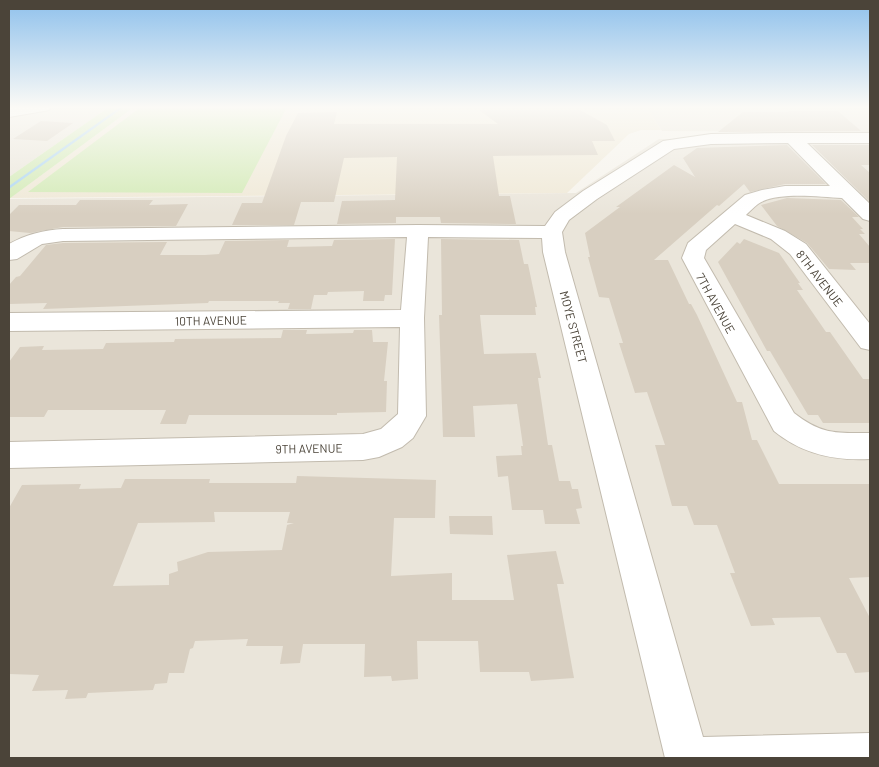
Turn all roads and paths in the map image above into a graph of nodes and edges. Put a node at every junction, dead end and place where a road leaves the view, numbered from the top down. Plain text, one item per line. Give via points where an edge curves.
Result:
1 (679, 143) edge
2 (797, 143) edge
3 (846, 192) junction
4 (870, 215) edge
5 (732, 216) junction
6 (418, 231) junction
7 (552, 232) junction
8 (9, 254) edge
9 (412, 318) junction
10 (9, 322) edge
11 (870, 341) edge
12 (870, 446) edge
13 (9, 454) edge
14 (870, 756) edge
15 (687, 758) edge
16 (707, 758) edge

1 - 7 street via 669,145 583,200 562,216
2 - 3 street
3 - 4 street
3 - 5 street, 7TH AVENUE via 762,195
5 - 11 street, 8TH AVENUE via 778,235 798,249
5 - 12 street, 7TH AVENUE via 696,248 693,258 776,409 796,433 815,442 834,447
6 - 7 street
6 - 8 street via 63,234 39,238
6 - 9 street, 9TH AVENUE
7 - 15 street, MOYE STREET via 554,252
9 - 10 street, 10TH AVENUE
9 - 13 street, 9TH AVENUE via 412,416 395,438 379,445
14 - 16 street

